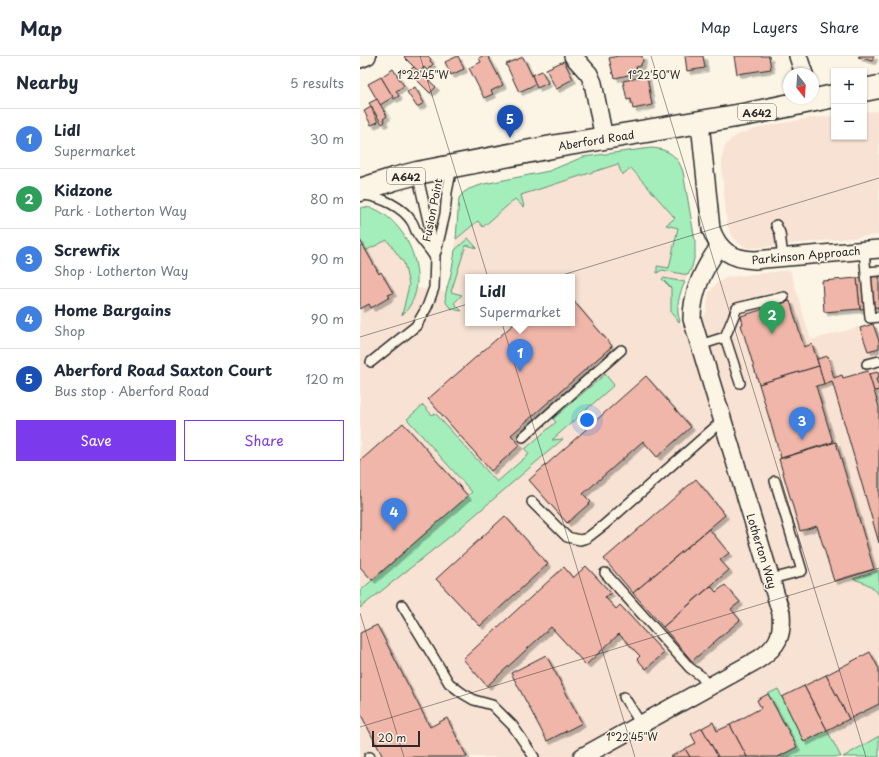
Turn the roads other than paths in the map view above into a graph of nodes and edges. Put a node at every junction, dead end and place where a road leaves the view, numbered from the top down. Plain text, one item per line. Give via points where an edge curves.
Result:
1 (367, 56) edge
2 (573, 56) edge
3 (798, 56) edge
4 (360, 59) edge
5 (802, 68) edge
6 (879, 87) edge
7 (867, 89) edge
8 (831, 96) edge
9 (819, 98) edge
10 (796, 104) edge
11 (700, 123) junction
12 (604, 138) junction
13 (452, 167) junction
14 (417, 173) junction
15 (360, 190) edge
16 (360, 194) edge
17 (776, 225) dead end
18 (720, 246) junction
19 (872, 250) edge
20 (435, 257) junction
21 (783, 258) junction
22 (879, 271) edge
23 (866, 272) junction
24 (784, 297) dead end
25 (879, 317) edge
26 (726, 337) junction
27 (700, 344) junction
28 (621, 350) dead end
29 (879, 361) edge
30 (371, 362) dead end
31 (867, 364) dead end
32 (740, 383) dead end
33 (723, 420) junction
34 (523, 437) dead end
35 (775, 481) dead end
36 (532, 502) dead end
37 (605, 572) dead end
38 (771, 579) junction
39 (402, 605) dead end
40 (709, 688) junction
41 (624, 697) dead end
42 (641, 724) junction
43 (534, 757) edge
44 (582, 757) edge

1 - 4 street
2 - 12 street via 589,74 593,83
3 - 5 street
6 - 7 main road
8 - 9 main road, Aberford Road / A642
10 - 11 main road, Aberford Road / A642
11 - 12 main road, Aberford Road / A642
11 - 18 street, Parkinson Approach via 711,229
12 - 13 main road, Aberford Road / A642
13 - 14 main road, Aberford Road / A642
13 - 20 lane, Fusion Point
14 - 15 main road, Aberford Road / A642
14 - 20 lane, Fusion Point
16 - 20 lane, Fusion Point via 376,196 402,211 412,221 417,233
17 - 21 lane via 780,233
18 - 21 street, Parkinson Approach via 732,256 743,260
18 - 27 street, Lotherton Way via 712,256 700,282 692,307 692,319
19 - 21 street, Parkinson Approach
19 - 23 lane
20 - 30 lane, Fusion Point via 434,288 416,326
22 - 23 lane
23 - 25 lane via 870,318
24 - 26 lane via 737,308
26 - 27 lane
26 - 32 lane
27 - 33 street, Lotherton Way
28 - 34 lane
29 - 31 lane
33 - 36 lane via 587,538 580,540 567,537
33 - 38 street, Lotherton Way
35 - 38 lane via 802,571
37 - 40 lane via 690,668 701,676
38 - 40 street, Lotherton Way via 781,613 782,627 778,640 770,651 759,659
39 - 43 lane via 449,683 474,700 492,705 513,726
40 - 42 street, Lotherton Way
41 - 42 lane
42 - 44 street, Lotherton Way

